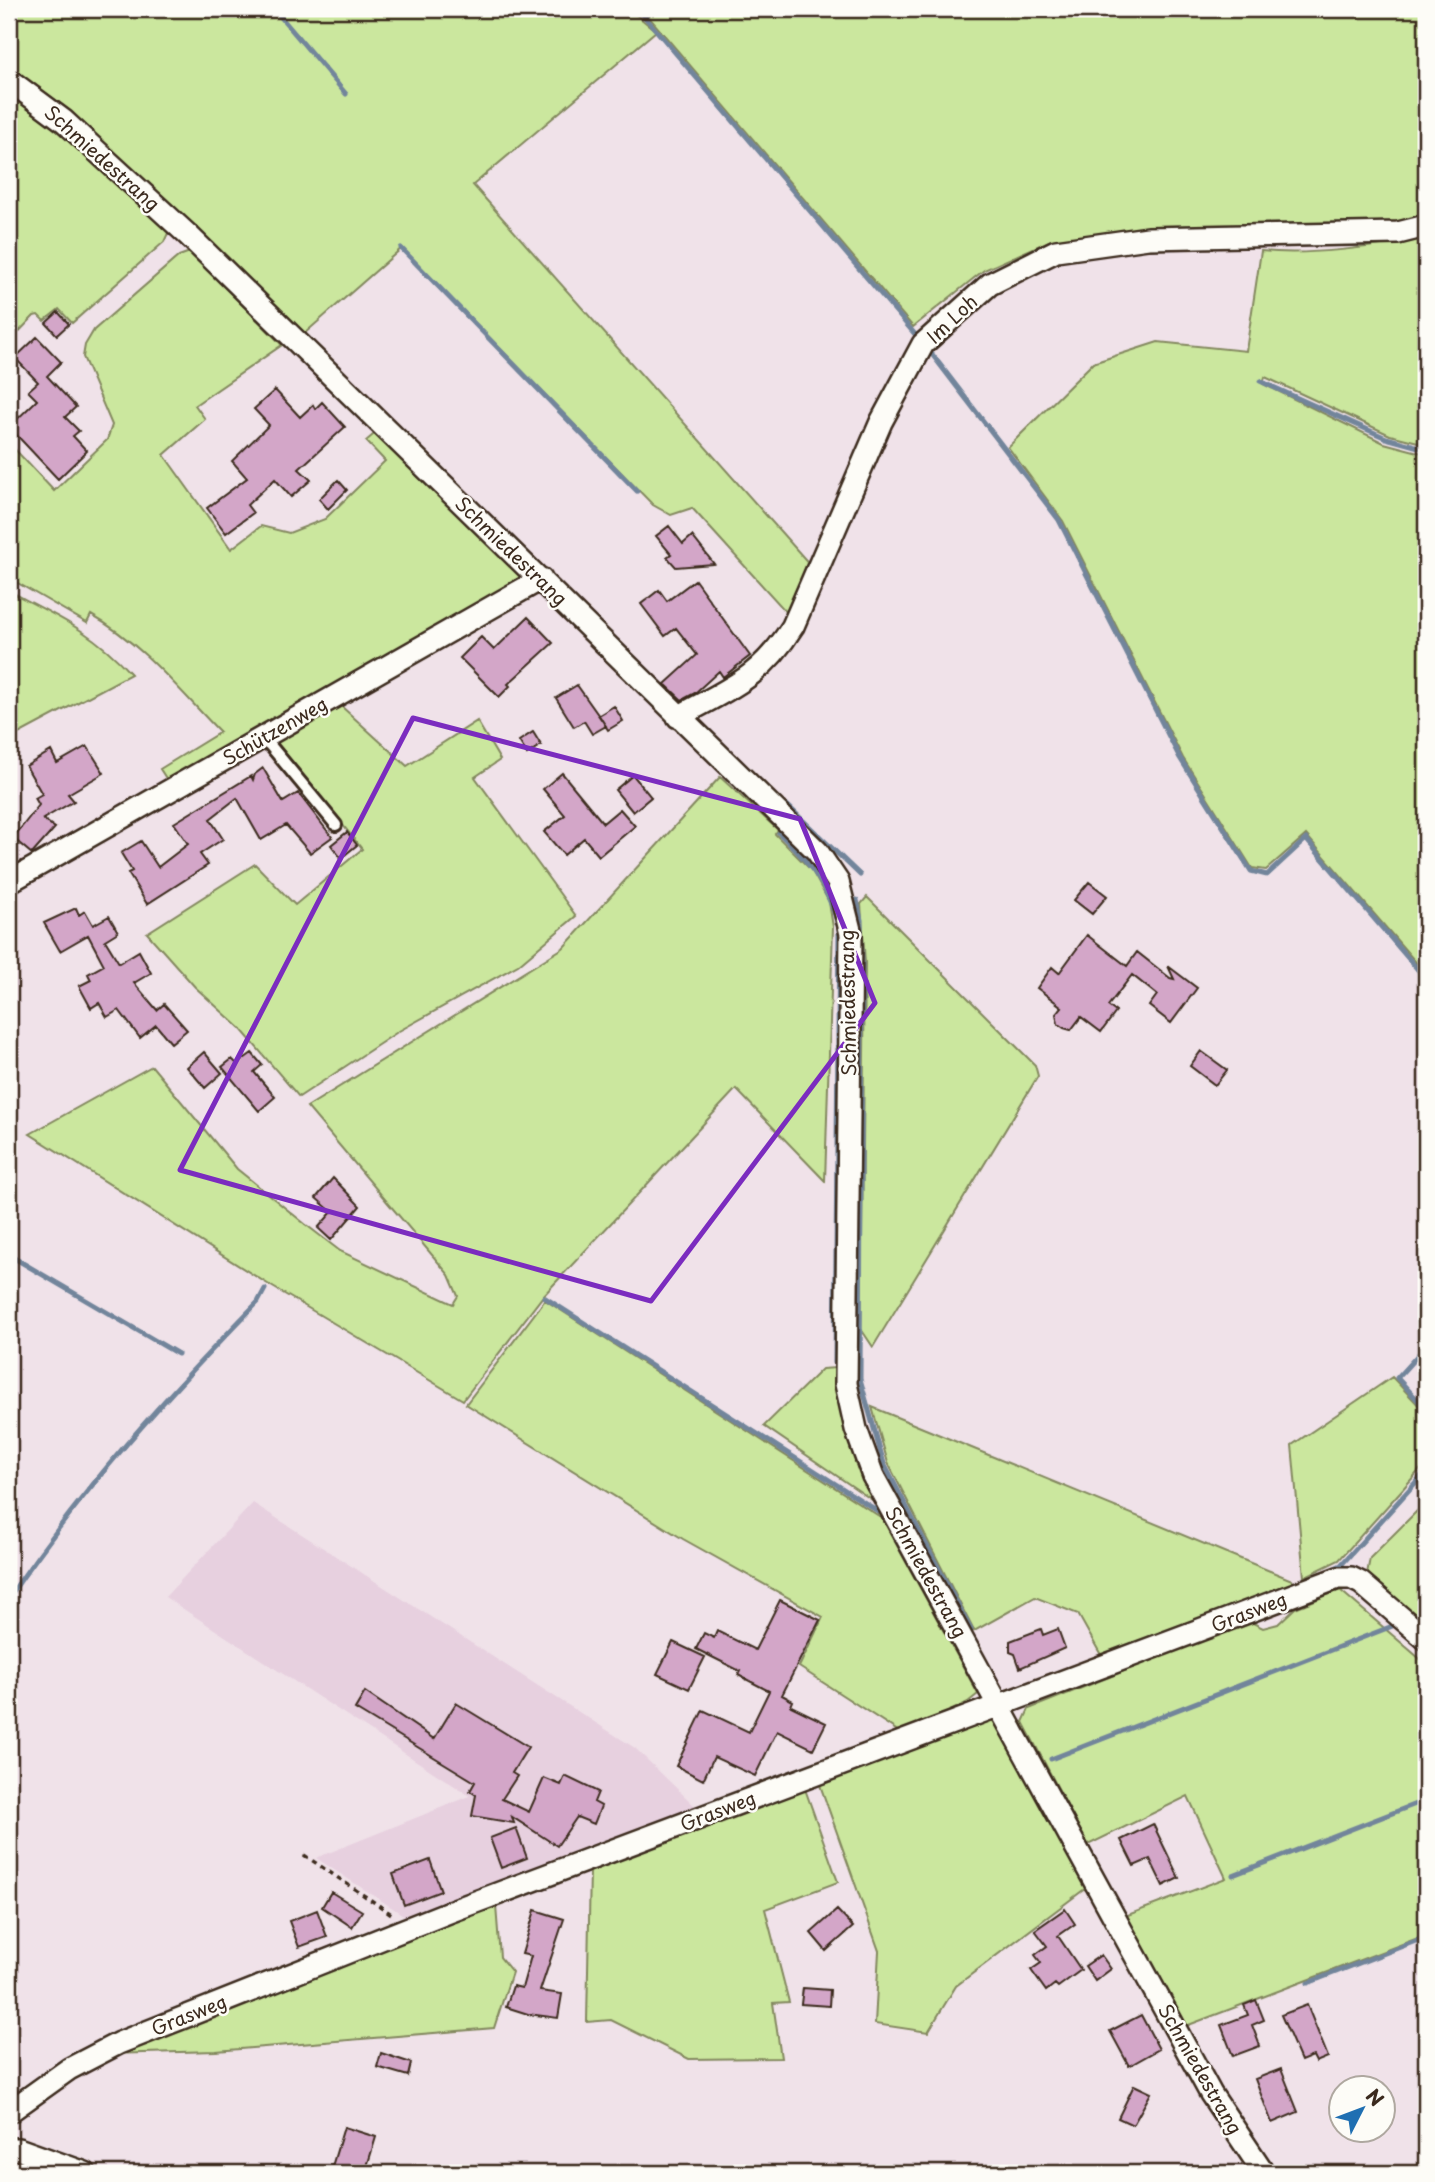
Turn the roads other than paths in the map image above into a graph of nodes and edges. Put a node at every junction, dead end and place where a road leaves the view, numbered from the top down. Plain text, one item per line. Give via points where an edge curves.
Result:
1 (9, 80) edge
2 (1426, 226) edge
3 (541, 579) junction
4 (678, 717) junction
5 (264, 738) junction
6 (336, 825) dead end
7 (9, 882) edge
8 (1426, 1639) edge
9 (1001, 1706) junction
10 (9, 2112) edge
11 (9, 2149) edge
12 (85, 2173) edge
13 (1264, 2173) edge

1 - 3 street, Schmiedestrang via 64,121 188,235
2 - 4 street, Im Loh via 1398,233 1148,238 1056,251 990,284 923,344 881,422 793,626 776,653 757,673
3 - 4 street, Schmiedestrang
3 - 5 street, Schützenweg
4 - 9 street, Schmiedestrang via 817,852 838,882 851,934 846,1384 873,1476
5 - 6 lane
5 - 7 street, Schützenweg
8 - 9 street, Grasweg via 1361,1583 1338,1578
9 - 10 street, Grasweg via 407,1928 118,2043 69,2069
9 - 13 street, Schmiedestrang via 1211,2094
11 - 12 street

